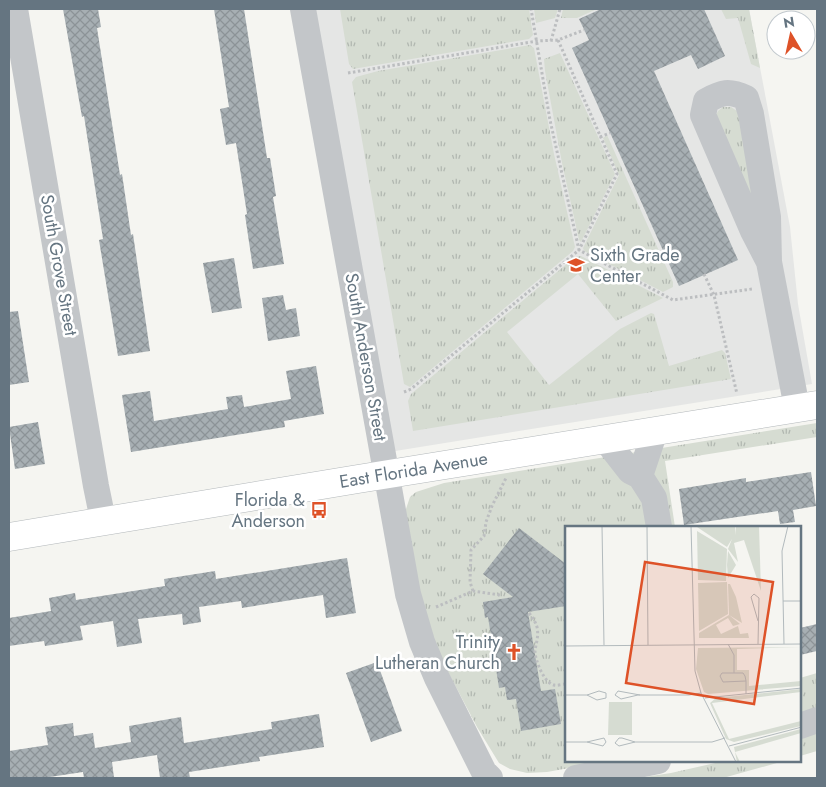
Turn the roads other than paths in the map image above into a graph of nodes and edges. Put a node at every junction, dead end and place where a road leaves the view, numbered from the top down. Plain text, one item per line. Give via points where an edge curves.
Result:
1 (15, 9) edge
2 (303, 9) edge
3 (769, 262) junction
4 (807, 407) edge
5 (655, 431) junction
6 (606, 439) junction
7 (387, 474) junction
8 (640, 476) junction
9 (103, 520) junction
10 (659, 526) edge
11 (9, 537) edge
12 (817, 720) edge
13 (801, 726) edge
14 (653, 762) edge
15 (480, 776) edge
16 (576, 778) edge

1 - 9 street, South Grove Street
2 - 7 street, South Anderson Street
3 - 3 street via 768,217 751,114 746,98 733,92 719,94 706,101 703,115
3 - 4 street
4 - 5 main road, East Florida Avenue
5 - 6 main road, East Florida Avenue
5 - 8 street
6 - 7 main road, East Florida Avenue
6 - 8 street via 630,471
7 - 9 main road, East Florida Avenue
7 - 15 street, South Anderson Street via 408,594 422,642
8 - 10 street via 654,498
9 - 11 main road, East Florida Avenue
12 - 13 street
14 - 16 street

